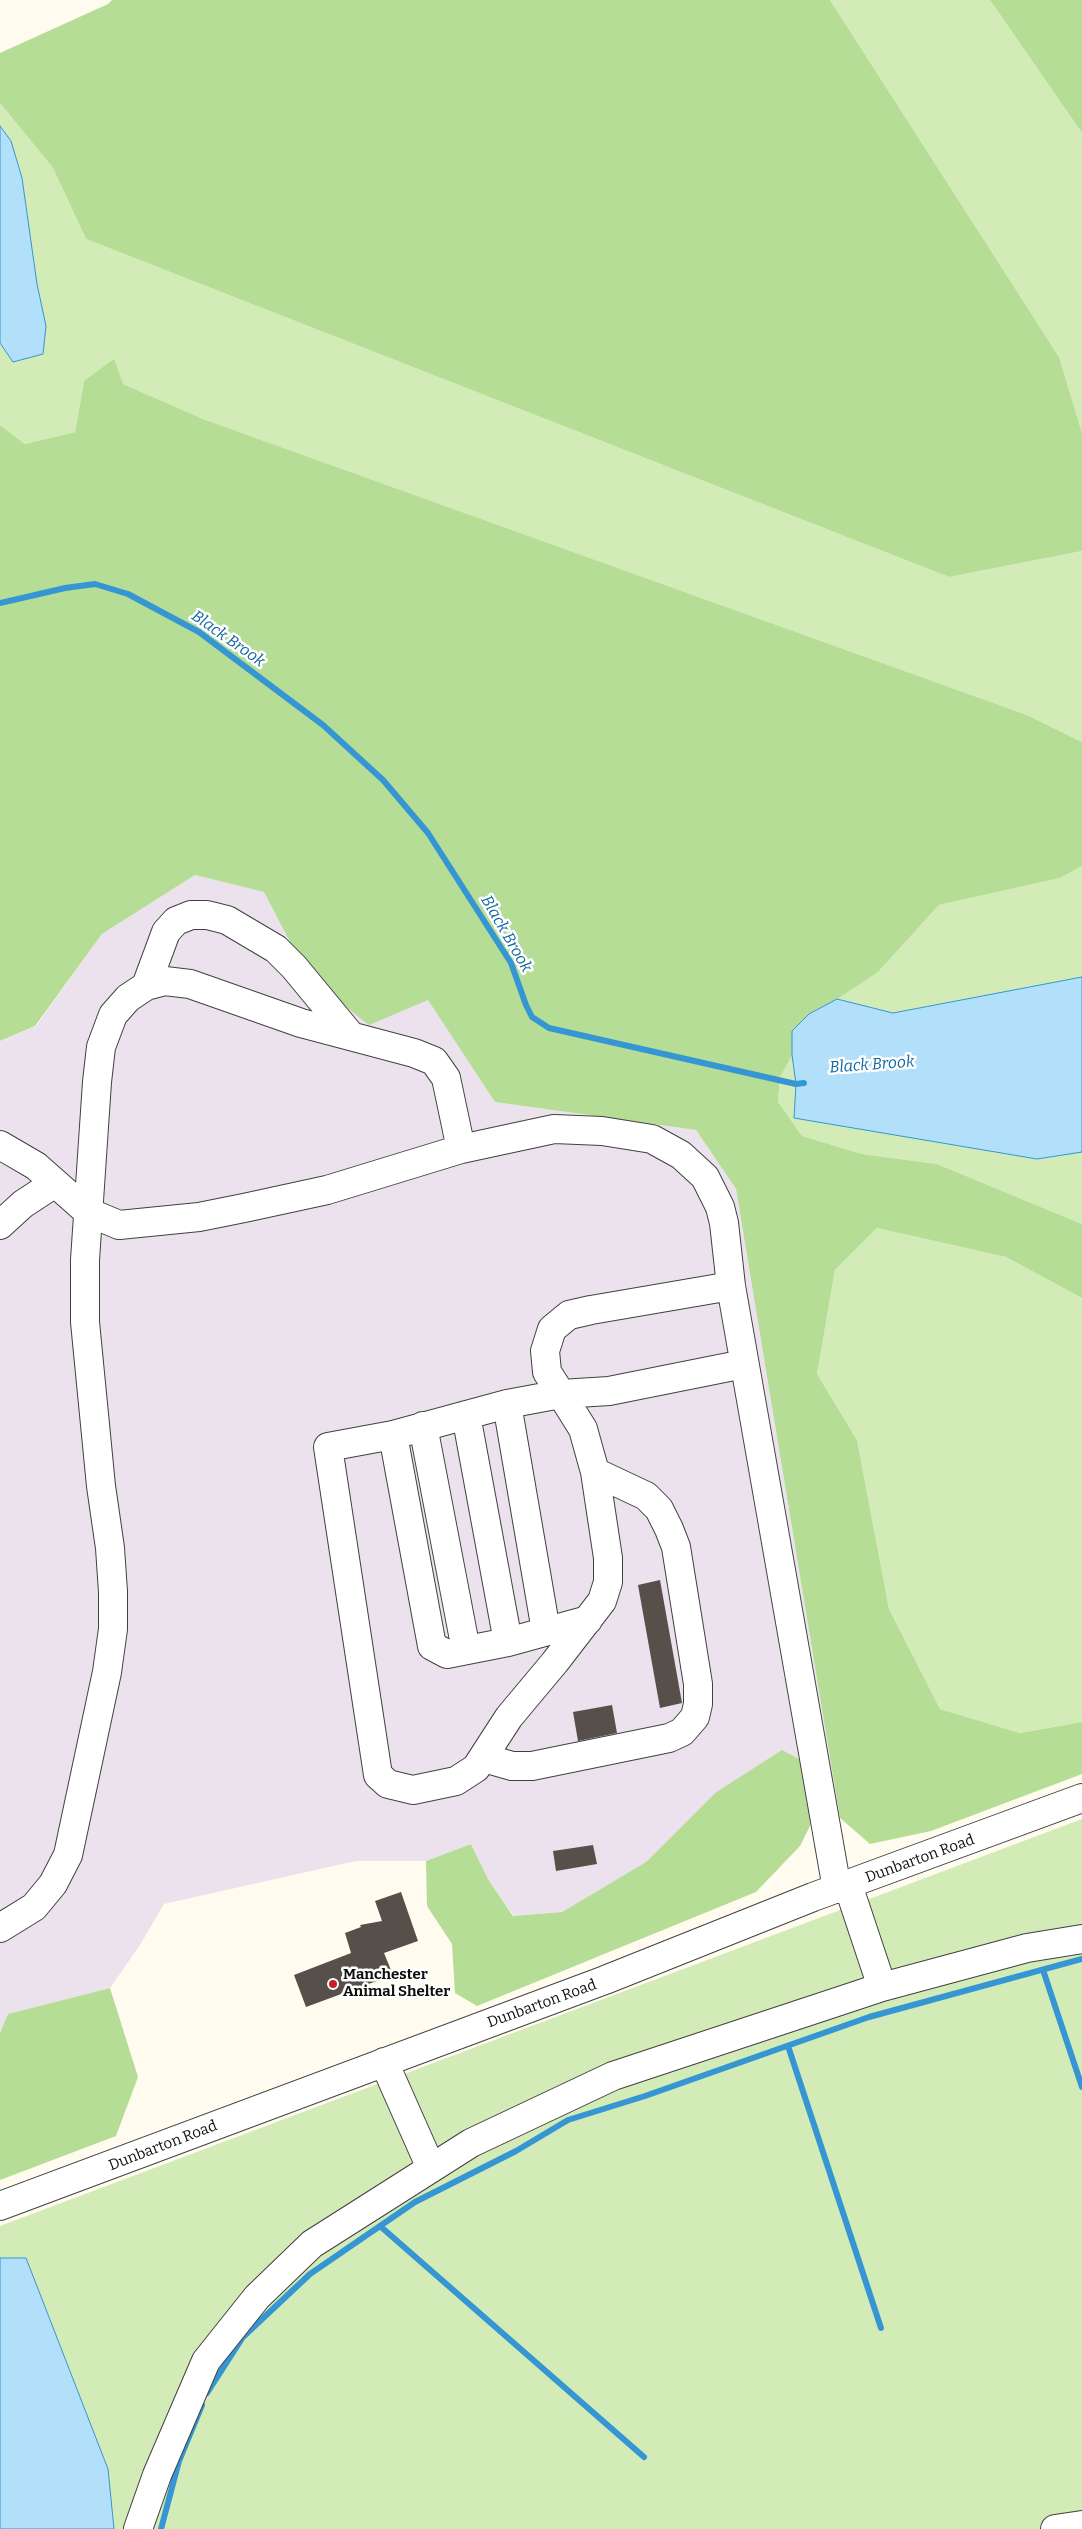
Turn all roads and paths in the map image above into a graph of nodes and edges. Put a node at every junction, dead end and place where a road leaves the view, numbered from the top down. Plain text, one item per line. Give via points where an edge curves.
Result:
1 (146, 986) junction
2 (351, 1036) junction
3 (0, 1145) edge
4 (461, 1148) junction
5 (55, 1183) junction
6 (88, 1212) junction
7 (0, 1225) edge
8 (731, 1286) junction
9 (744, 1364) junction
10 (561, 1394) junction
11 (507, 1404) junction
12 (466, 1415) junction
13 (423, 1426) junction
14 (392, 1434) junction
15 (595, 1472) junction
16 (588, 1620) junction
17 (546, 1631) junction
18 (508, 1642) junction
19 (466, 1650) junction
20 (484, 1758) junction
21 (1082, 1798) edge
22 (843, 1887) junction
23 (0, 1928) edge
24 (1082, 1939) edge
25 (882, 1987) junction
26 (384, 2062) junction
27 (431, 2168) junction
28 (0, 2206) edge
29 (1082, 2526) edge
30 (138, 2529) edge
31 (1055, 2529) edge

1 - 2 street via 165,981 190,984 301,1023
1 - 2 street via 171,926 191,914 207,915 227,920 276,949
1 - 6 street via 128,998 113,1016 102,1046
2 - 4 street via 414,1053 434,1062 446,1078
3 - 5 street via 36,1166
4 - 6 street via 326,1190 198,1217 119,1225
4 - 8 street via 554,1129 602,1131 652,1140 681,1156 705,1177 714,1191 724,1223
5 - 6 street
5 - 7 street via 23,1204
6 - 23 street via 85,1322 110,1548 113,1629 107,1672 68,1855 53,1884 34,1907
8 - 9 street
8 - 10 street via 569,1315 552,1330 545,1351 547,1372
9 - 10 street via 609,1391
9 - 22 street
10 - 11 street
10 - 15 street via 583,1429
11 - 12 street
11 - 17 street
12 - 13 street
12 - 18 street
13 - 14 street
13 - 19 street
14 - 19 street via 432,1646 447,1654
14 - 20 street via 328,1446 378,1775 388,1784 413,1790 439,1786 463,1777
15 - 16 street via 608,1558 608,1582 602,1600
15 - 20 street via 646,1496 659,1508 670,1529 676,1547 698,1684 695,1717 682,1732 669,1738 532,1766 512,1766
16 - 17 street
16 - 20 street via 527,1693
17 - 18 street
18 - 19 street
21 - 22 street, Dunbarton Road
22 - 25 street
22 - 26 street, Dunbarton Road
24 - 25 street via 1027,1948
25 - 27 street via 613,2076 471,2142
26 - 27 street
26 - 28 street, Dunbarton Road
27 - 30 street via 312,2244 257,2297 206,2361 157,2475
29 - 31 street

